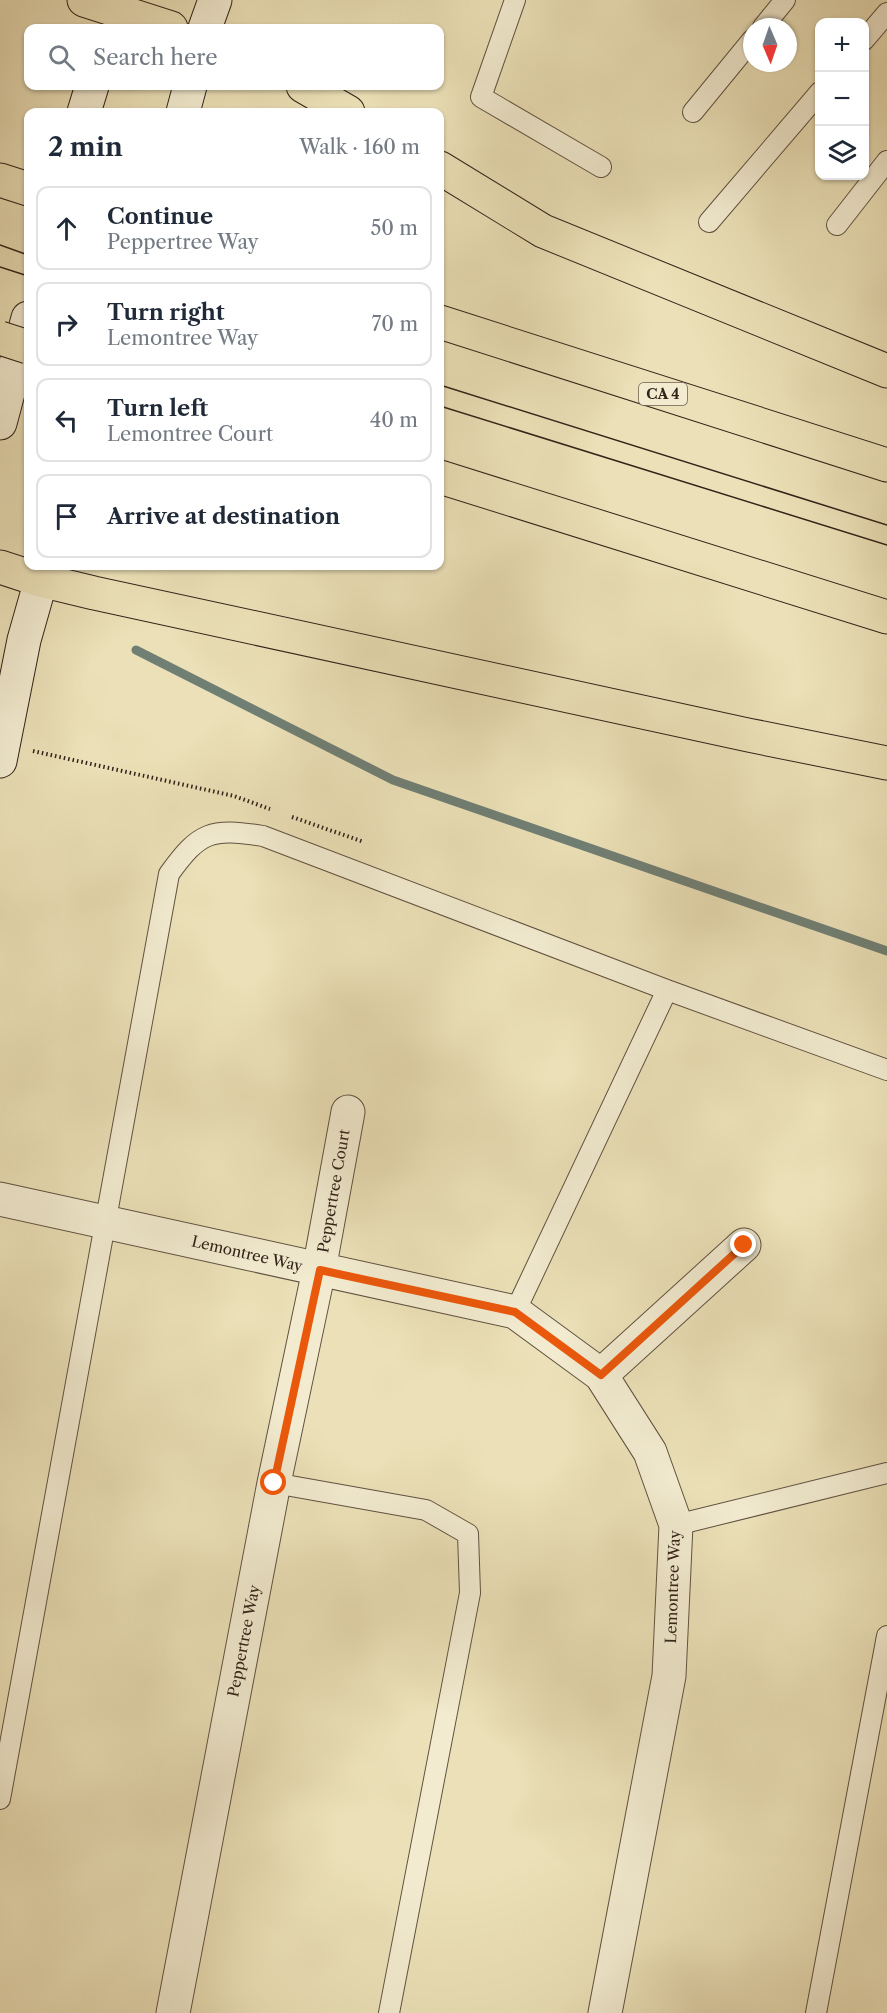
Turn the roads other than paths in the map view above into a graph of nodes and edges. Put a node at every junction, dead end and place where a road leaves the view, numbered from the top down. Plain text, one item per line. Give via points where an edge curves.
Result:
1 (215, 0) edge
2 (515, 0) edge
3 (785, 0) edge
4 (105, 9) edge
5 (887, 13) edge
6 (770, 18) edge
7 (157, 24) edge
8 (206, 24) edge
9 (869, 34) edge
10 (743, 51) edge
11 (91, 90) edge
12 (189, 90) edge
13 (310, 90) edge
14 (815, 97) edge
15 (85, 108) edge
16 (184, 108) edge
17 (341, 108) edge
18 (693, 112) dead end
19 (887, 161) edge
20 (601, 167) dead end
21 (444, 170) edge
22 (709, 222) dead end
23 (837, 225) dead end
24 (444, 323) edge
25 (24, 333) edge
26 (0, 338) edge
27 (24, 346) edge
28 (887, 371) edge
29 (0, 423) edge
30 (887, 465) edge
31 (444, 478) edge
32 (0, 567) edge
33 (43, 573) edge
34 (887, 617) edge
35 (2, 752) edge
36 (887, 763) edge
37 (667, 990) junction
38 (887, 1070) edge
39 (348, 1112) dead end
40 (0, 1199) edge
41 (106, 1221) junction
42 (744, 1245) dead end
43 (320, 1270) junction
44 (515, 1312) junction
45 (601, 1375) junction
46 (887, 1473) edge
47 (274, 1483) junction
48 (676, 1525) junction
49 (887, 1636) edge
50 (0, 1799) edge
51 (173, 2013) edge
52 (388, 2013) edge
53 (605, 2013) edge
54 (816, 2013) edge

1 - 8 street
2 - 20 lane via 481,97
3 - 6 lane
4 - 7 highway
5 - 9 lane
10 - 18 lane
11 - 15 street
12 - 16 street
13 - 17 highway
14 - 22 lane
19 - 23 lane
21 - 28 highway via 543,231
24 - 30 highway, CA 4
25 - 29 street
26 - 27 highway, bridge
31 - 34 highway
32 - 33 highway
33 - 35 street via 24,639
33 - 36 highway via 748,735
37 - 38 lane
37 - 41 lane via 263,836 232,832 204,836 185,852 169,874
37 - 44 lane
39 - 43 street, Peppertree Court
40 - 41 street, Lemontree Way
41 - 43 street, Lemontree Way
41 - 50 lane
42 - 45 street
43 - 44 street, Lemontree Way
43 - 47 street, Peppertree Way
44 - 45 street, Lemontree Way
45 - 48 street, Lemontree Way via 650,1452
46 - 48 lane
47 - 51 street, Peppertree Way
47 - 52 lane via 426,1510 468,1534 470,1593
48 - 53 street, Lemontree Way via 669,1676
49 - 54 lane

